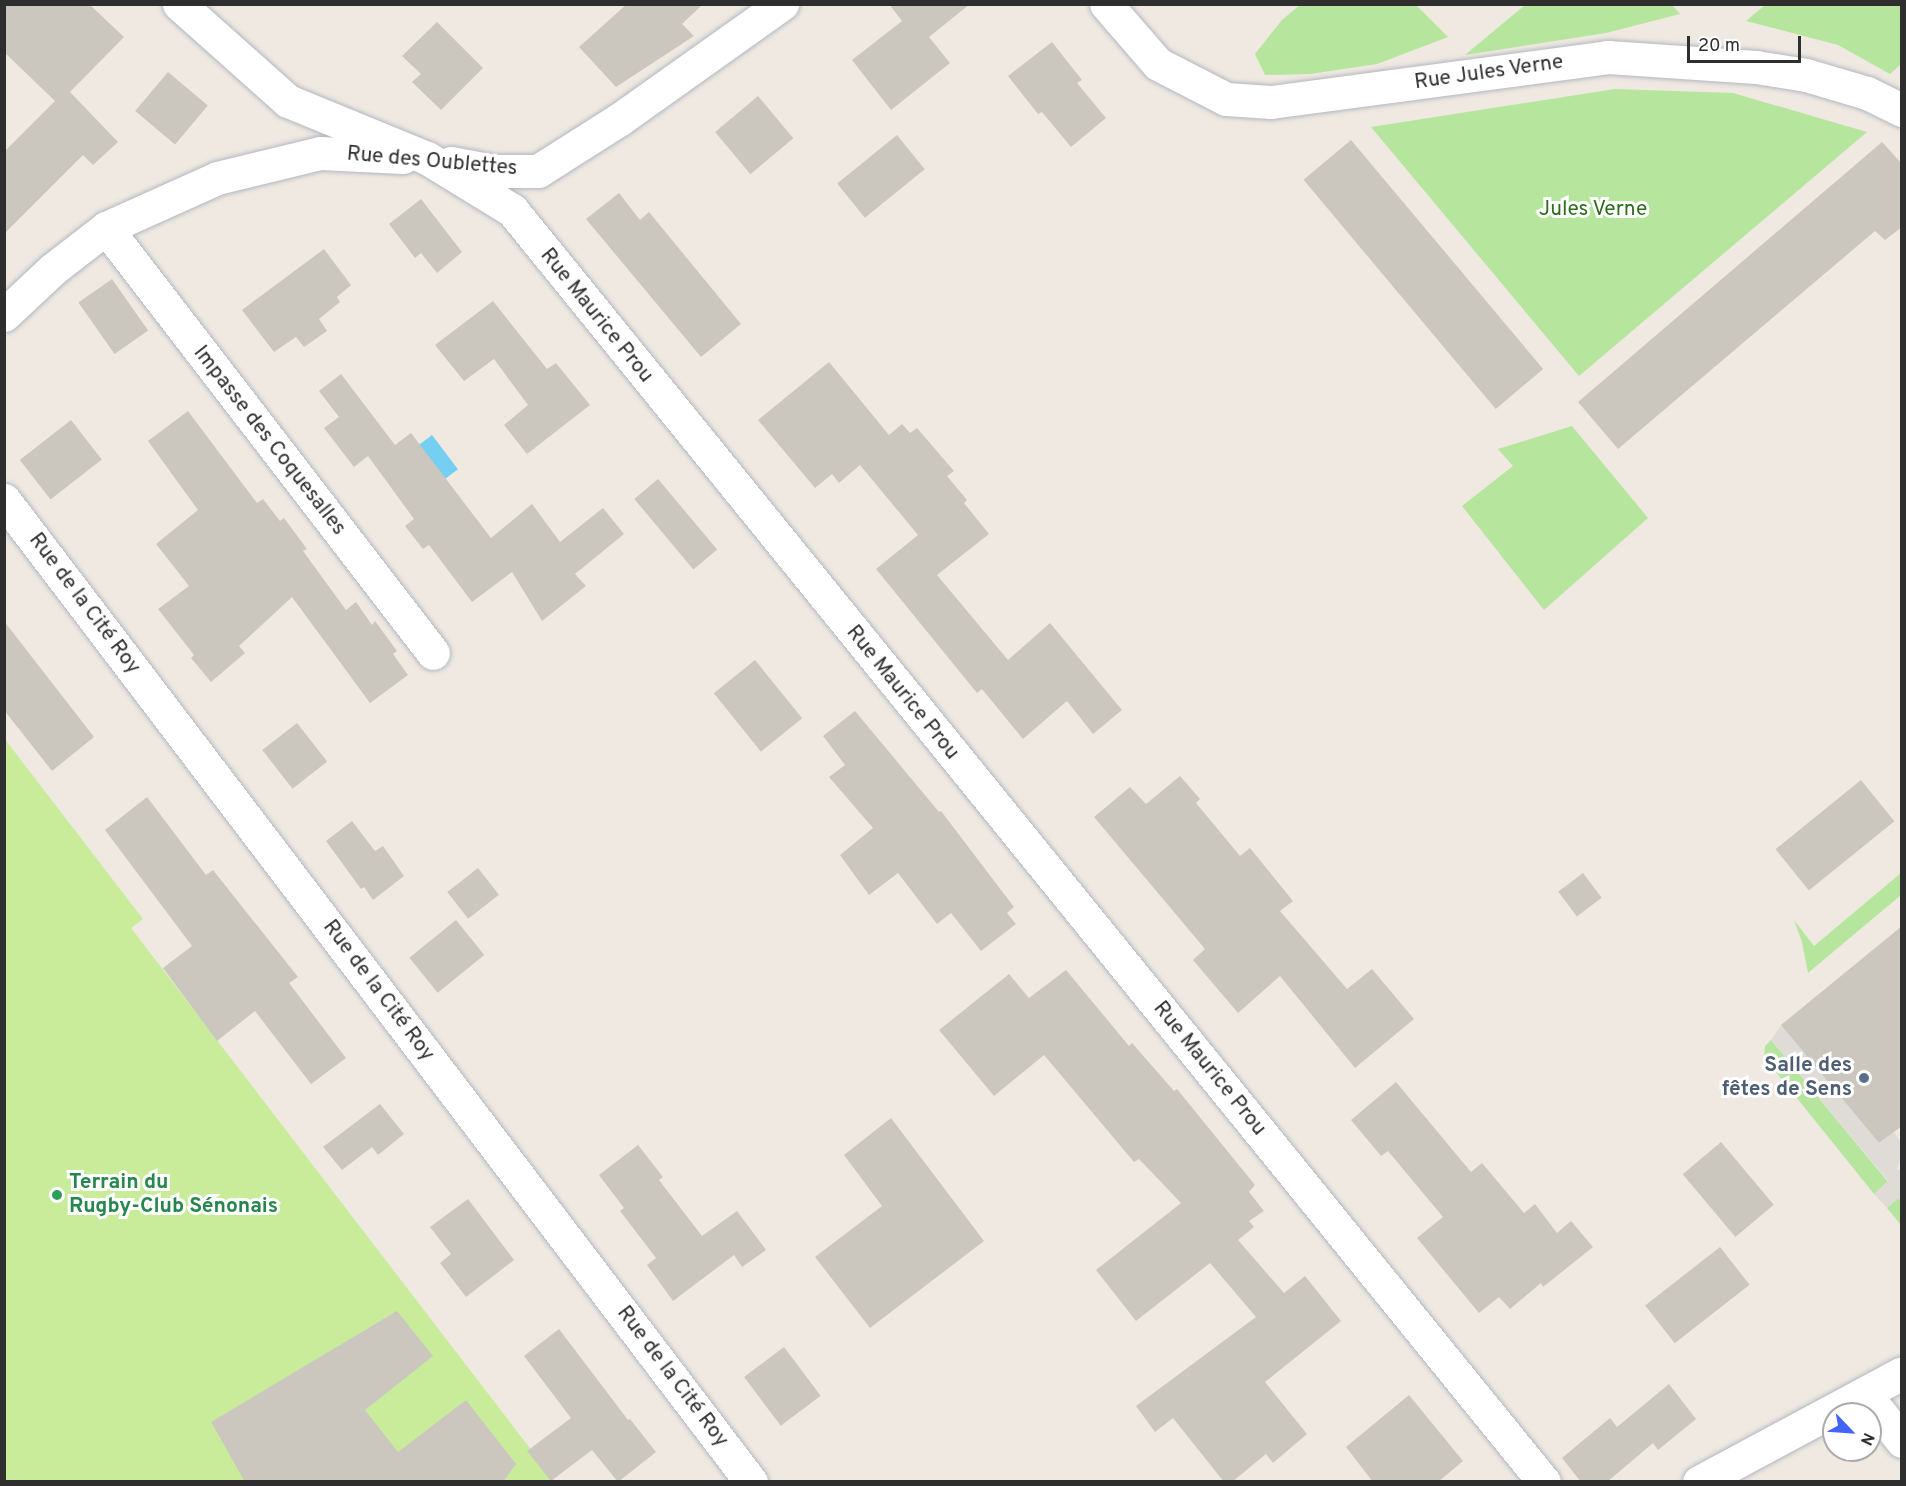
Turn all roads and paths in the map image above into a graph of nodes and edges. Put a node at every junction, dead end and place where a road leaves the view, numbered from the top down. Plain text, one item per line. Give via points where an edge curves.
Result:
1 (179, 4) edge
2 (782, 4) edge
3 (1106, 4) edge
4 (1902, 110) edge
5 (428, 158) junction
6 (106, 228) junction
7 (4, 315) edge
8 (4, 500) edge
9 (433, 653) dead end
10 (1902, 1373) edge
11 (1865, 1394) junction
12 (1902, 1441) edge
13 (751, 1482) edge
14 (1544, 1482) edge
15 (1699, 1482) edge

1 - 5 street, Rue Maurice Prou via 288,101
2 - 5 street, Rue des Oublettes via 620,119 538,171 493,171
3 - 4 street, Rue Jules Verne via 1158,64 1226,99 1271,102 1608,57 1756,67 1806,75 1867,93
5 - 6 street, Rue des Oublettes via 320,153 217,178
5 - 14 street, Rue Maurice Prou via 512,210
6 - 7 street, Rue des Oublettes via 53,269
6 - 9 street, Impasse des Coquesalles
8 - 13 street, Rue de la Cité Roy
10 - 11 street
11 - 12 street
11 - 15 street

